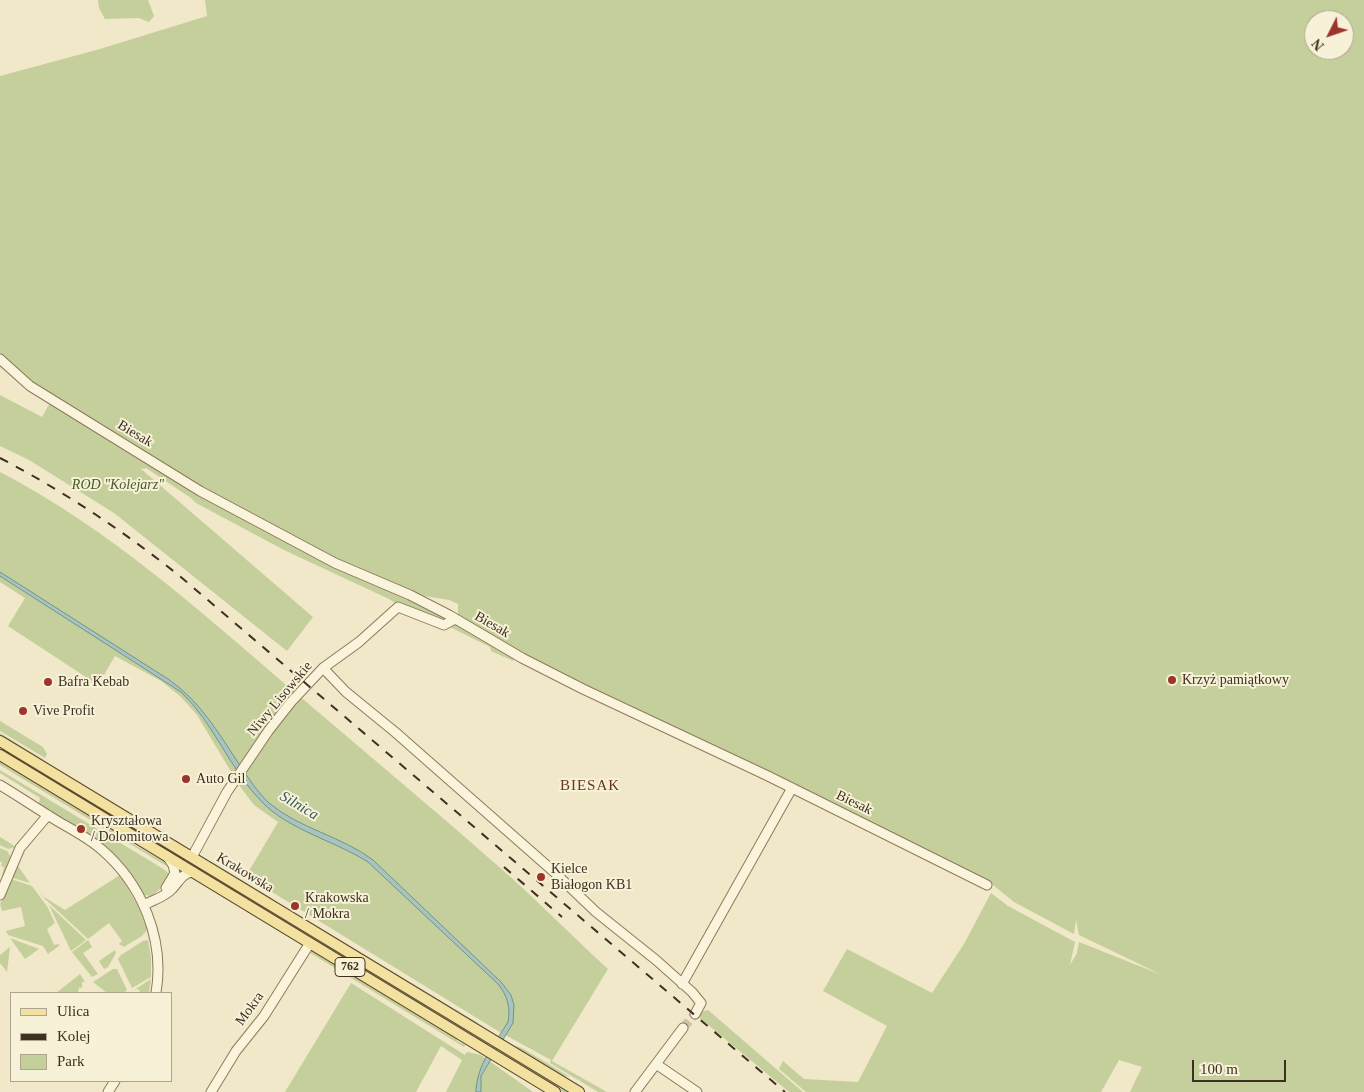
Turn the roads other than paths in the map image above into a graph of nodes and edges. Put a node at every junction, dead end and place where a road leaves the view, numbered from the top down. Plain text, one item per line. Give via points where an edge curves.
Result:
1 (0, 359) edge
2 (454, 619) junction
3 (323, 668) junction
4 (0, 741) edge
5 (0, 755) edge
6 (0, 785) edge
7 (792, 788) junction
8 (48, 815) junction
9 (167, 856) junction
10 (192, 857) junction
11 (193, 872) junction
12 (987, 885) dead end
13 (0, 894) edge
14 (160, 897) junction
15 (144, 904) junction
16 (310, 943) junction
17 (682, 984) junction
18 (156, 992) edge
19 (695, 1014) dead end
20 (683, 1028) tunnel mouth
21 (656, 1064) junction
22 (211, 1092) edge
23 (555, 1092) edge
24 (578, 1092) edge
25 (635, 1092) edge
26 (697, 1092) edge

1 - 2 street, Biesak via 30,386 200,491 335,563 410,595
2 - 3 street, Niwy Lisowskie via 444,625 398,607 359,642
2 - 7 street, Biesak via 564,680
3 - 10 street, Niwy Lisowskie via 291,702 240,771
3 - 17 street via 346,692 616,930 642,948
4 - 10 main road, Krakowska / 762
5 - 9 main road, Krakowska / 762
6 - 8 street
7 - 12 street, Biesak
7 - 17 street
8 - 13 street via 20,848
8 - 15 street via 108,855 129,879
9 - 11 main road, Krakowska / 762
9 - 14 street via 175,874
10 - 24 main road, Krakowska / 762
11 - 14 street via 185,874 170,892
11 - 16 main road, Krakowska / 762
14 - 15 street
15 - 18 street via 157,951
16 - 22 street, Mokra
16 - 23 main road, Krakowska / 762
17 - 19 street via 700,1001 700,1008
20 - 21 street
21 - 25 street
21 - 26 street

